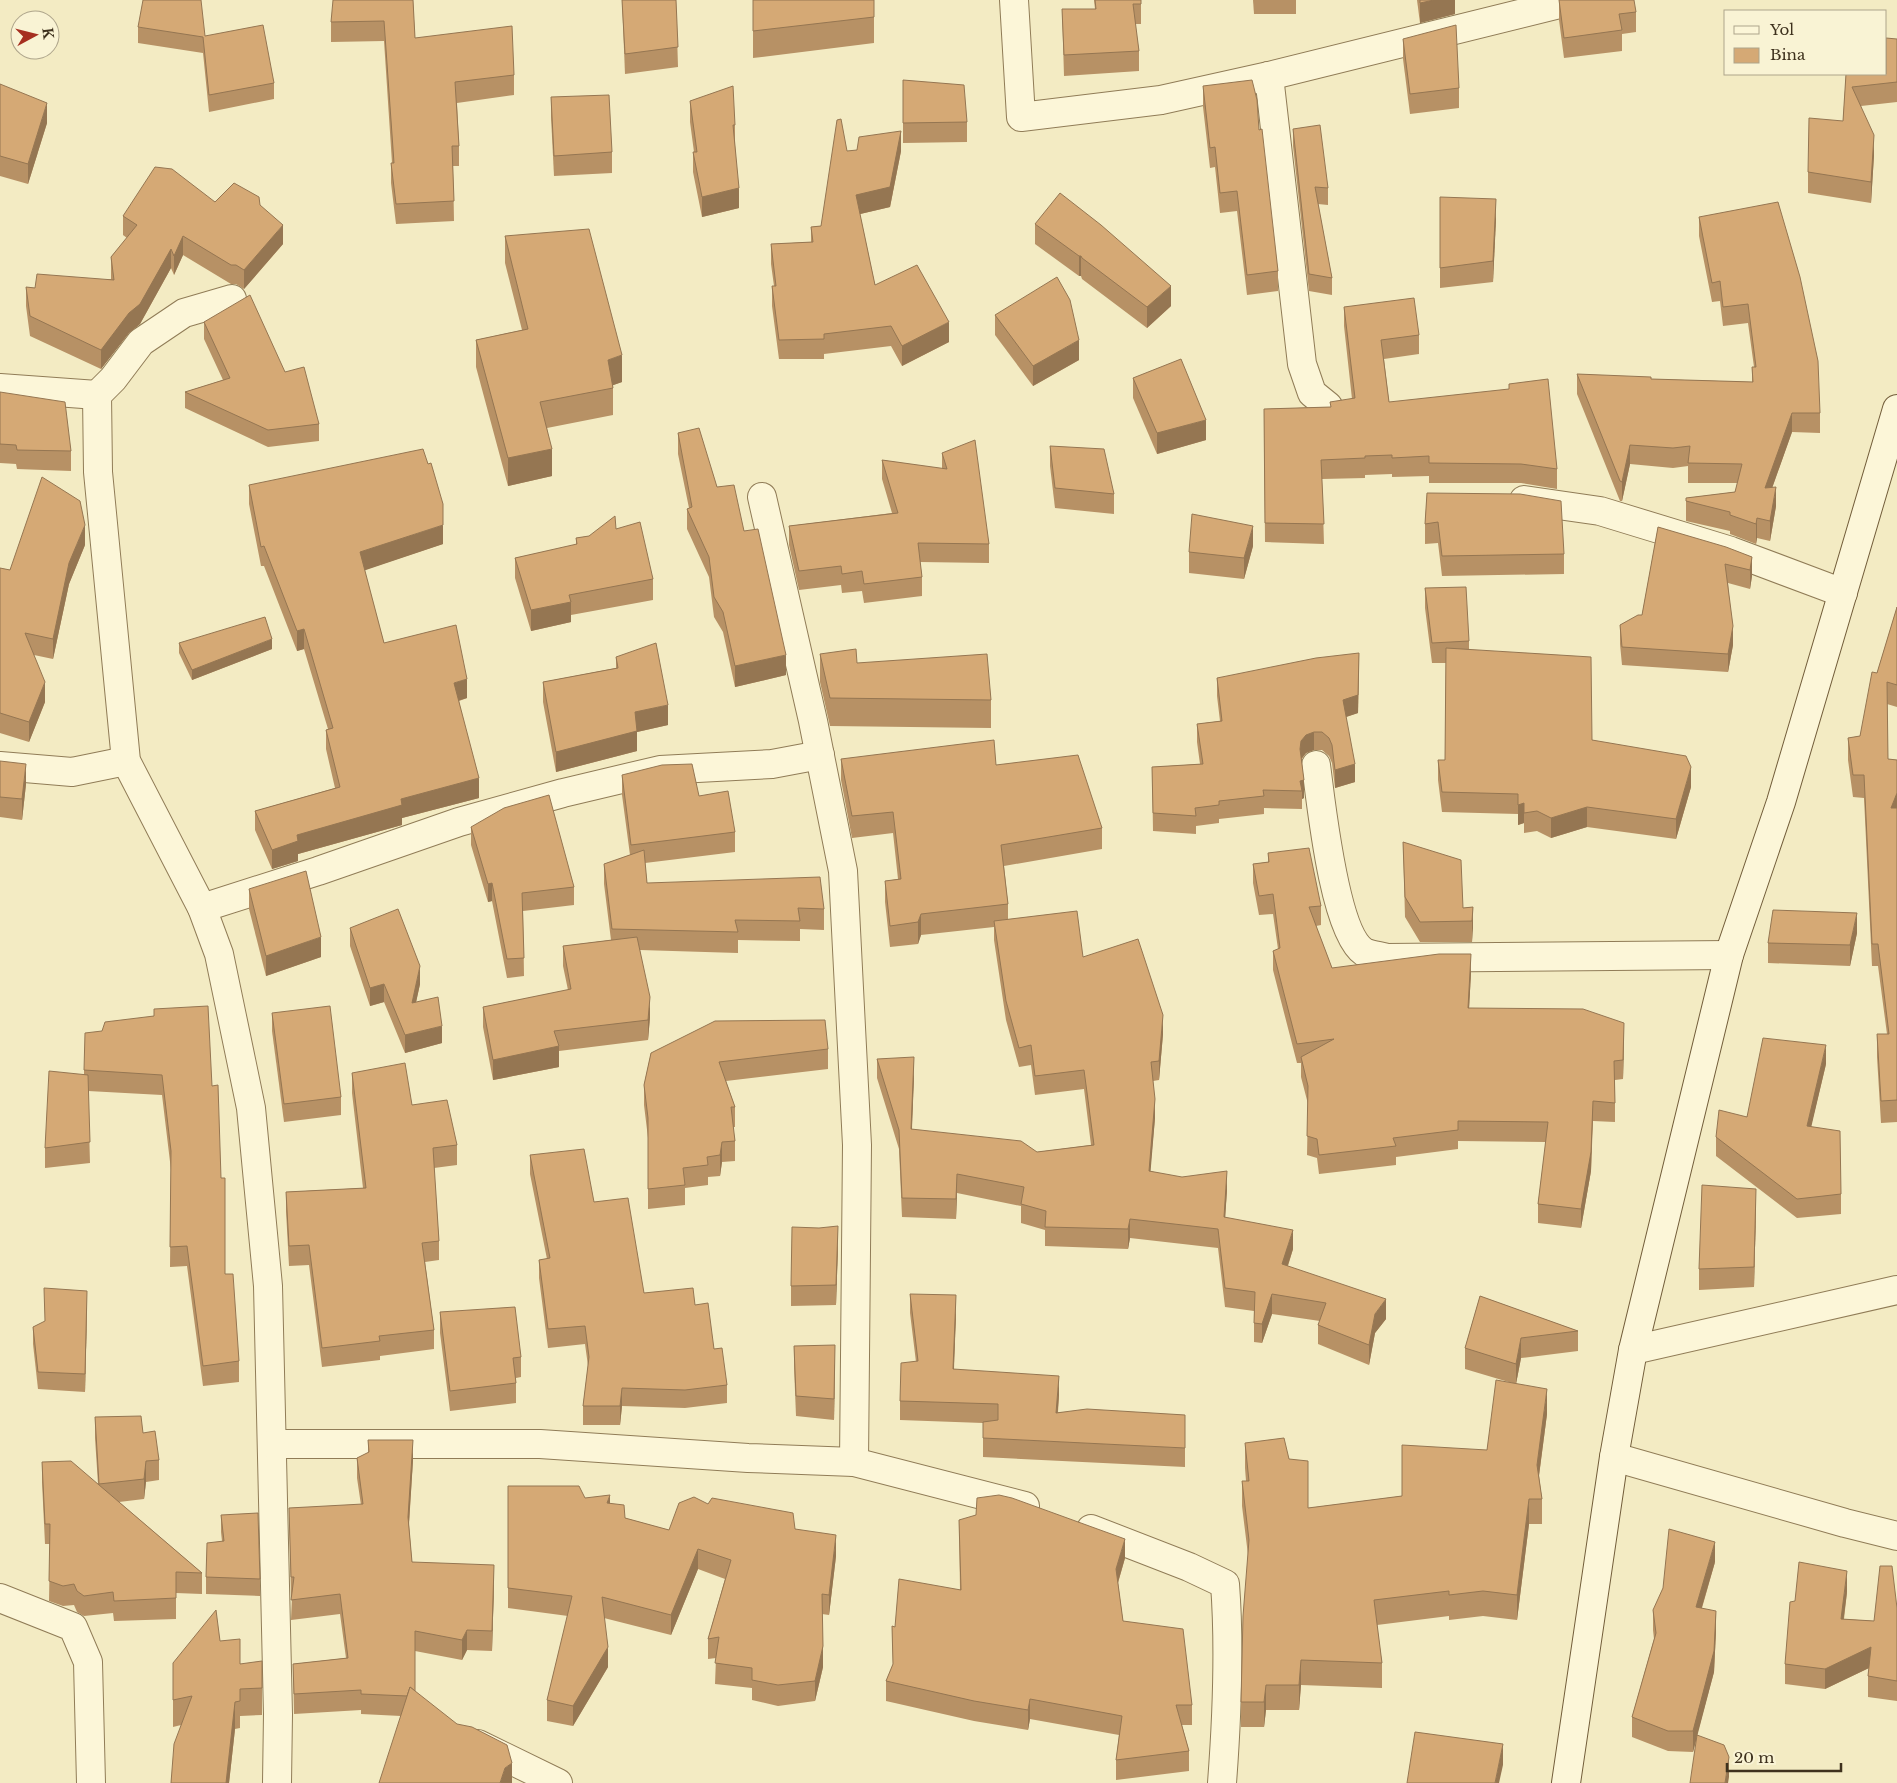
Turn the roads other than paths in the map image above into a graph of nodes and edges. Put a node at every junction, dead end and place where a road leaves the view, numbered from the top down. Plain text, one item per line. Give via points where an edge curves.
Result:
1 (1014, 0) edge
2 (1576, 0) edge
3 (1536, 5) edge
4 (1269, 76) junction
5 (232, 299) dead end
6 (0, 388) edge
7 (97, 395) junction
8 (1328, 406) edge
9 (1897, 409) edge
10 (762, 497) dead end
11 (1503, 499) edge
12 (1843, 592) junction
13 (820, 755) junction
14 (126, 761) junction
15 (1316, 765) dead end
16 (0, 766) edge
17 (202, 908) junction
18 (1729, 955) junction
19 (1897, 1290) edge
20 (1634, 1350) junction
21 (272, 1444) junction
22 (1614, 1458) junction
23 (854, 1462) junction
24 (1897, 1536) edge
25 (0, 1598) edge
26 (464, 1736) edge
27 (91, 1783) edge
28 (277, 1783) edge
29 (558, 1783) edge
30 (1222, 1783) edge
31 (1566, 1783) edge

1 - 4 street via 1021,116 1161,100
2 - 3 street
3 - 4 street
4 - 8 street via 1302,364 1312,393
5 - 7 street via 184,313 140,342
6 - 7 street
7 - 14 street via 98,472
9 - 12 street
10 - 13 street
11 - 12 street via 1600,511 1731,550
12 - 18 street via 1781,802
13 - 17 street via 772,764 660,770 563,793 459,822
13 - 23 street via 843,871 850,987 857,1145
14 - 16 street via 72,772
14 - 17 street
15 - 18 street via 1333,884 1349,933 1364,952 1387,958
17 - 21 street via 220,954 251,1108 268,1286
18 - 20 street
19 - 20 street
20 - 22 street
21 - 23 street via 540,1444
21 - 28 street
22 - 24 street
22 - 31 street
23 - 30 street via 1016,1503 1132,1544 1225,1584 1228,1641
25 - 27 street via 74,1627 88,1662
26 - 29 street

